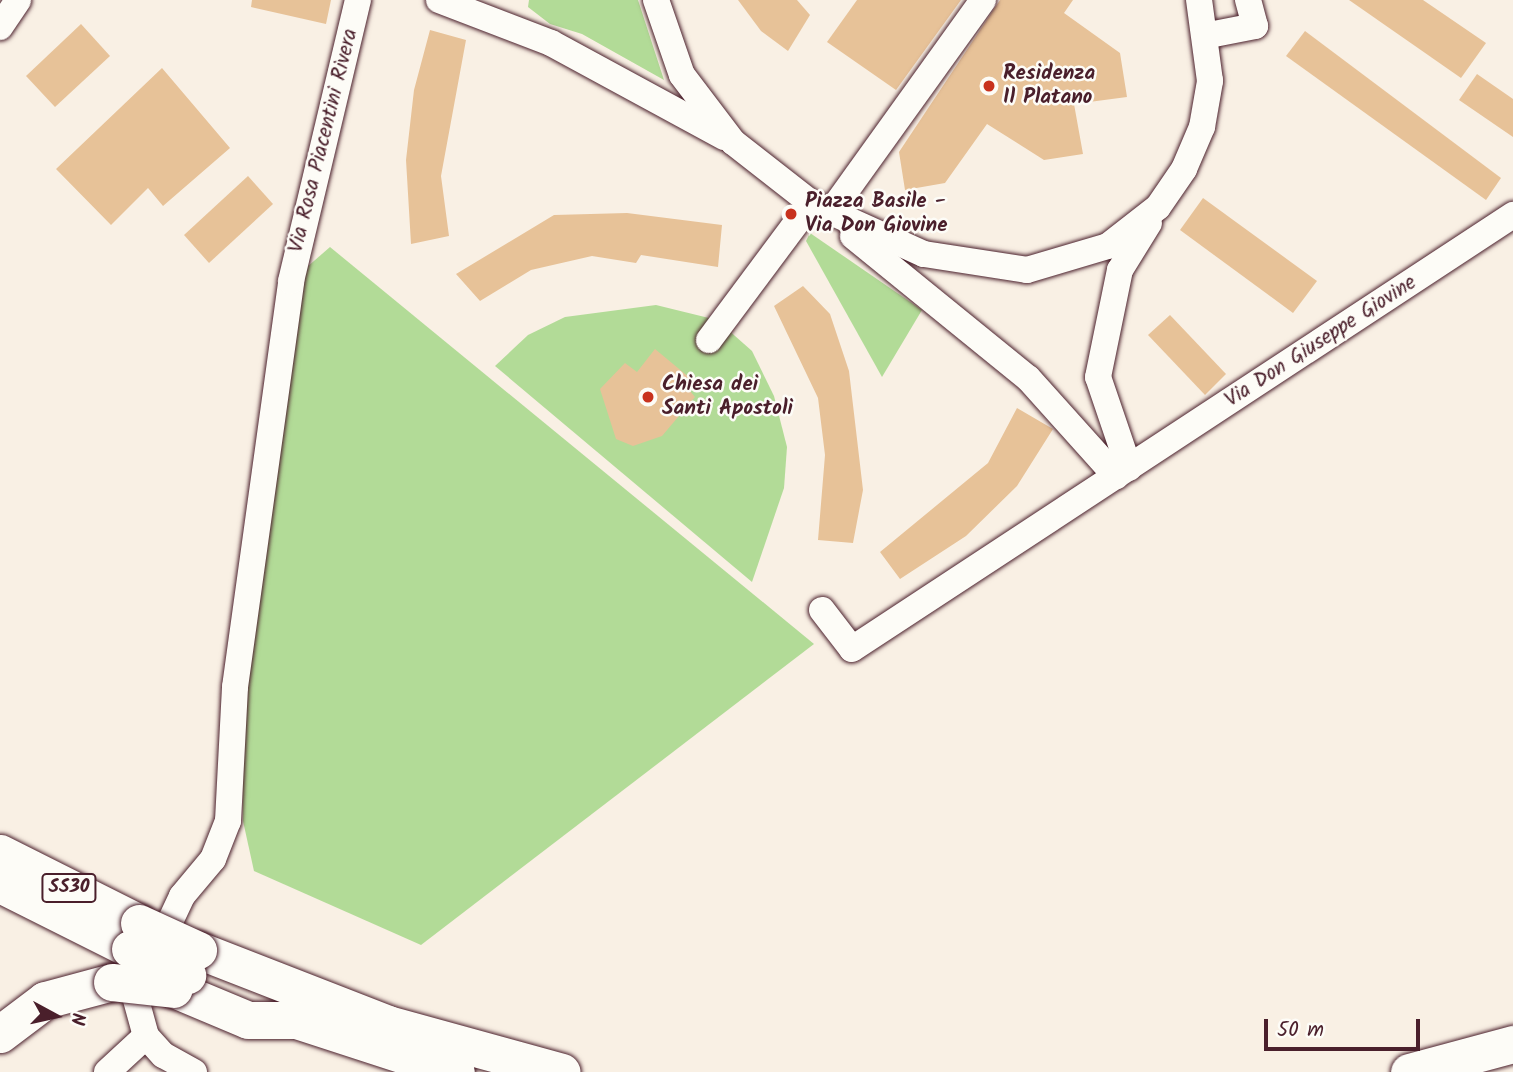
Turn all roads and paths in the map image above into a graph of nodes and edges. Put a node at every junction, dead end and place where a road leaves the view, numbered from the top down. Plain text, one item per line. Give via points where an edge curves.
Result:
1 (18, 0) edge
2 (358, 0) edge
3 (439, 0) edge
4 (656, 0) edge
5 (983, 0) edge
6 (1199, 0) edge
7 (1248, 0) edge
8 (0, 27) edge
9 (1209, 35) junction
10 (733, 142) junction
11 (1158, 207) junction
12 (820, 208) junction
13 (1513, 215) edge
14 (709, 340) dead end
15 (1122, 472) junction
16 (822, 610) dead end
17 (0, 853) edge
18 (0, 884) edge
19 (134, 936) junction
20 (187, 971) junction
21 (299, 1006) junction
22 (0, 1034) edge
23 (146, 1036) junction
24 (1513, 1044) edge
25 (107, 1072) edge
26 (194, 1072) edge
27 (456, 1072) edge
28 (562, 1072) edge
29 (1409, 1072) edge

1 - 8 street
2 - 23 street, Via Rosa Piacentini Rivera via 291,281 235,687 228,821 213,859 183,896 135,996
3 - 10 street via 551,43
4 - 10 street via 682,75
5 - 12 street
6 - 9 street
7 - 9 street via 1255,26
9 - 11 street via 1202,127
10 - 12 street
11 - 12 street via 1091,255 1027,270 970,266 923,254
11 - 15 street via 1120,270 1098,377
12 - 14 street
12 - 15 street via 1028,378
13 - 15 street, Via Don Giuseppe Giovine
15 - 16 street, Via Don Giuseppe Giovine via 852,649
17 - 19 highway, SS30
18 - 19 highway, SS30
19 - 20 highway, SS30, bridge
20 - 21 highway, SS30
20 - 22 highway, bridge via 112,982 45,1000
21 - 27 highway
21 - 28 highway
23 - 25 street
23 - 26 street via 163,1055
24 - 29 highway

